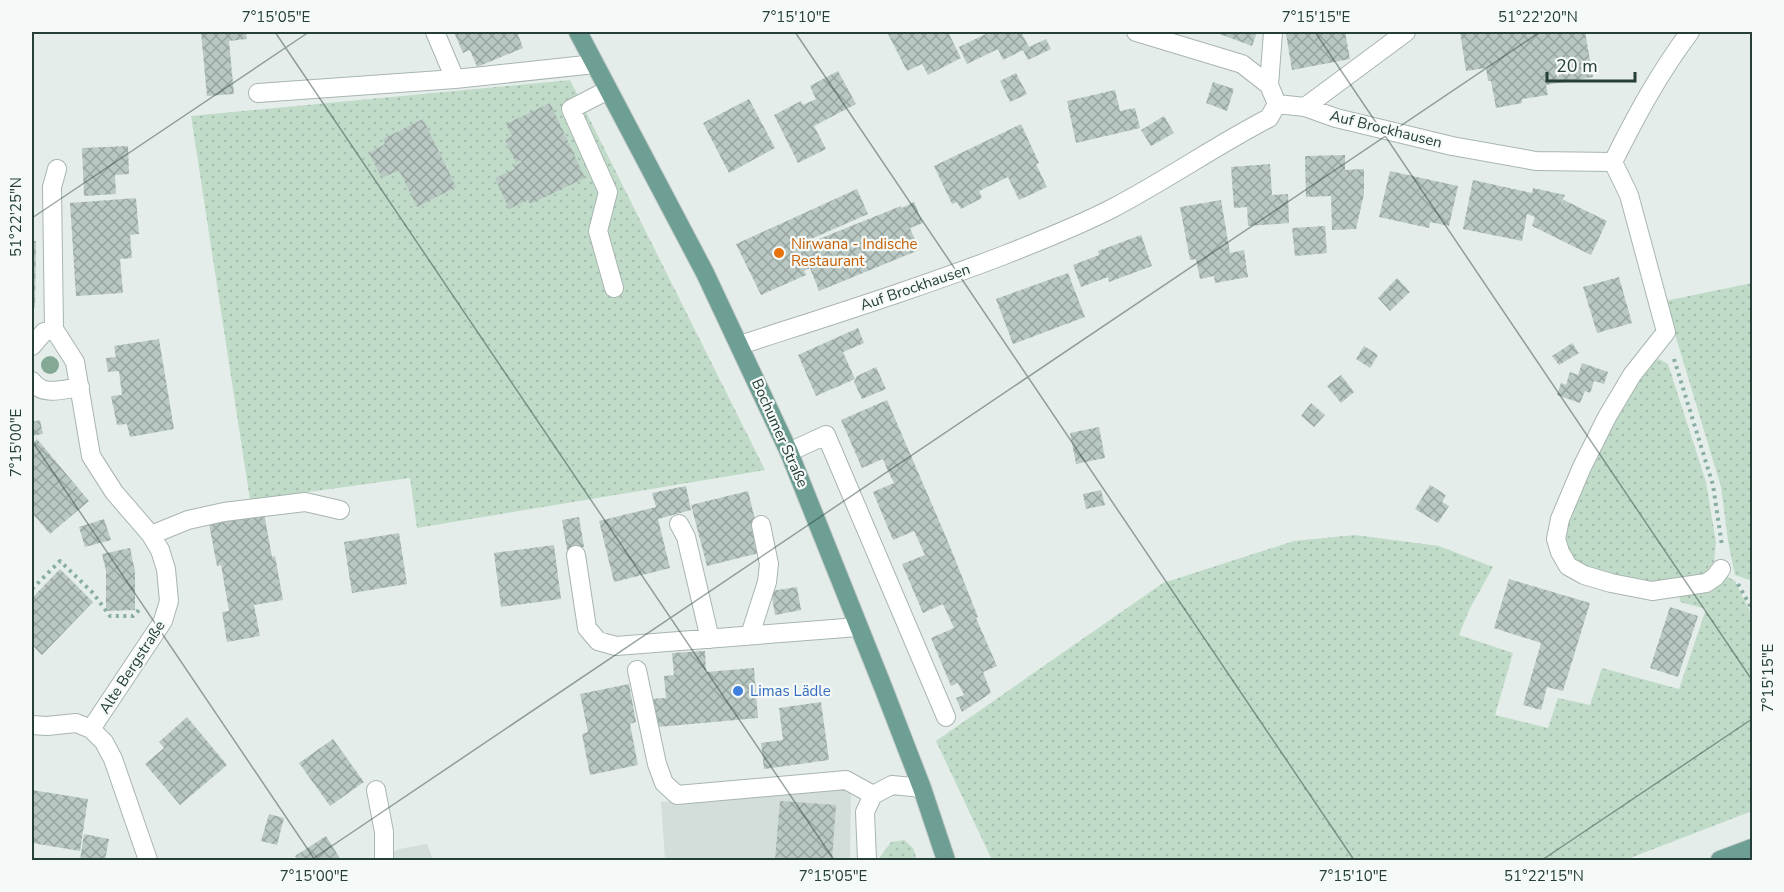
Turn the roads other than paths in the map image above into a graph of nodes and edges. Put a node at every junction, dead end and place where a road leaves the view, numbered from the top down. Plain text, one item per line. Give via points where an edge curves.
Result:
1 (435, 32) edge
2 (578, 32) edge
3 (1136, 32) edge
4 (1273, 32) edge
5 (1406, 32) edge
6 (1690, 32) edge
7 (595, 64) junction
8 (454, 79) junction
9 (1269, 85) junction
10 (608, 90) junction
11 (258, 93) dead end
12 (1277, 104) junction
13 (1305, 107) junction
14 (1613, 162) junction
15 (57, 169) dead end
16 (614, 288) dead end
17 (54, 329) junction
18 (740, 345) junction
19 (32, 346) edge
20 (32, 381) edge
21 (80, 387) junction
22 (789, 452) junction
23 (340, 510) dead end
24 (679, 524) dead end
25 (760, 525) dead end
26 (151, 535) junction
27 (576, 555) dead end
28 (1721, 569) road end
29 (858, 627) junction
30 (750, 635) junction
31 (710, 639) junction
32 (637, 670) dead end
33 (946, 717) dead end
34 (32, 725) edge
35 (92, 729) junction
36 (922, 788) junction
37 (376, 790) dead end
38 (873, 795) junction
39 (1752, 848) edge
40 (948, 858) edge
41 (148, 861) edge
42 (384, 861) edge
43 (867, 861) edge
44 (1720, 861) edge

1 - 8 street
2 - 7 main road, Bochumer Straße
3 - 9 street via 1242,64
4 - 9 street
5 - 13 street
6 - 14 street via 1640,108
7 - 8 street
7 - 10 main road, Bochumer Straße
8 - 11 street
9 - 12 street
10 - 16 street via 571,109 608,192 598,231
10 - 18 main road, Bochumer Straße
12 - 13 street, Auf Brockhausen
12 - 18 street, Auf Brockhausen via 1269,118 1174,174 1044,240
13 - 14 street, Auf Brockhausen via 1462,148 1536,161
14 - 28 street via 1629,195 1666,332 1632,375 1607,417 1564,508 1556,539 1568,566 1584,575 1652,591 1706,583
15 - 17 street via 52,187
17 - 19 street via 44,332
17 - 21 street, Alte Bergstraße via 75,362
18 - 22 main road, Bochumer Straße
20 - 21 street via 34,386 49,392
21 - 26 street, Alte Bergstraße via 90,456 114,492
22 - 29 main road, Bochumer Straße
22 - 33 street via 826,435
23 - 26 street via 305,502 224,512 188,520
24 - 31 street via 686,537
25 - 30 street via 769,564
26 - 35 street, Alte Bergstraße via 166,569 169,601 163,621
27 - 31 street via 587,628 598,641 616,646
29 - 30 street
29 - 36 main road, Bochumer Straße
30 - 31 street
32 - 38 street via 657,764 664,783 677,795 846,780
34 - 35 street, Alte Bergstraße via 76,723
35 - 41 street, Alte Bergstraße via 113,759
36 - 38 street via 892,785
36 - 40 main road, Bochumer Straße
37 - 42 street via 384,832
38 - 43 street via 865,812
39 - 44 main road

